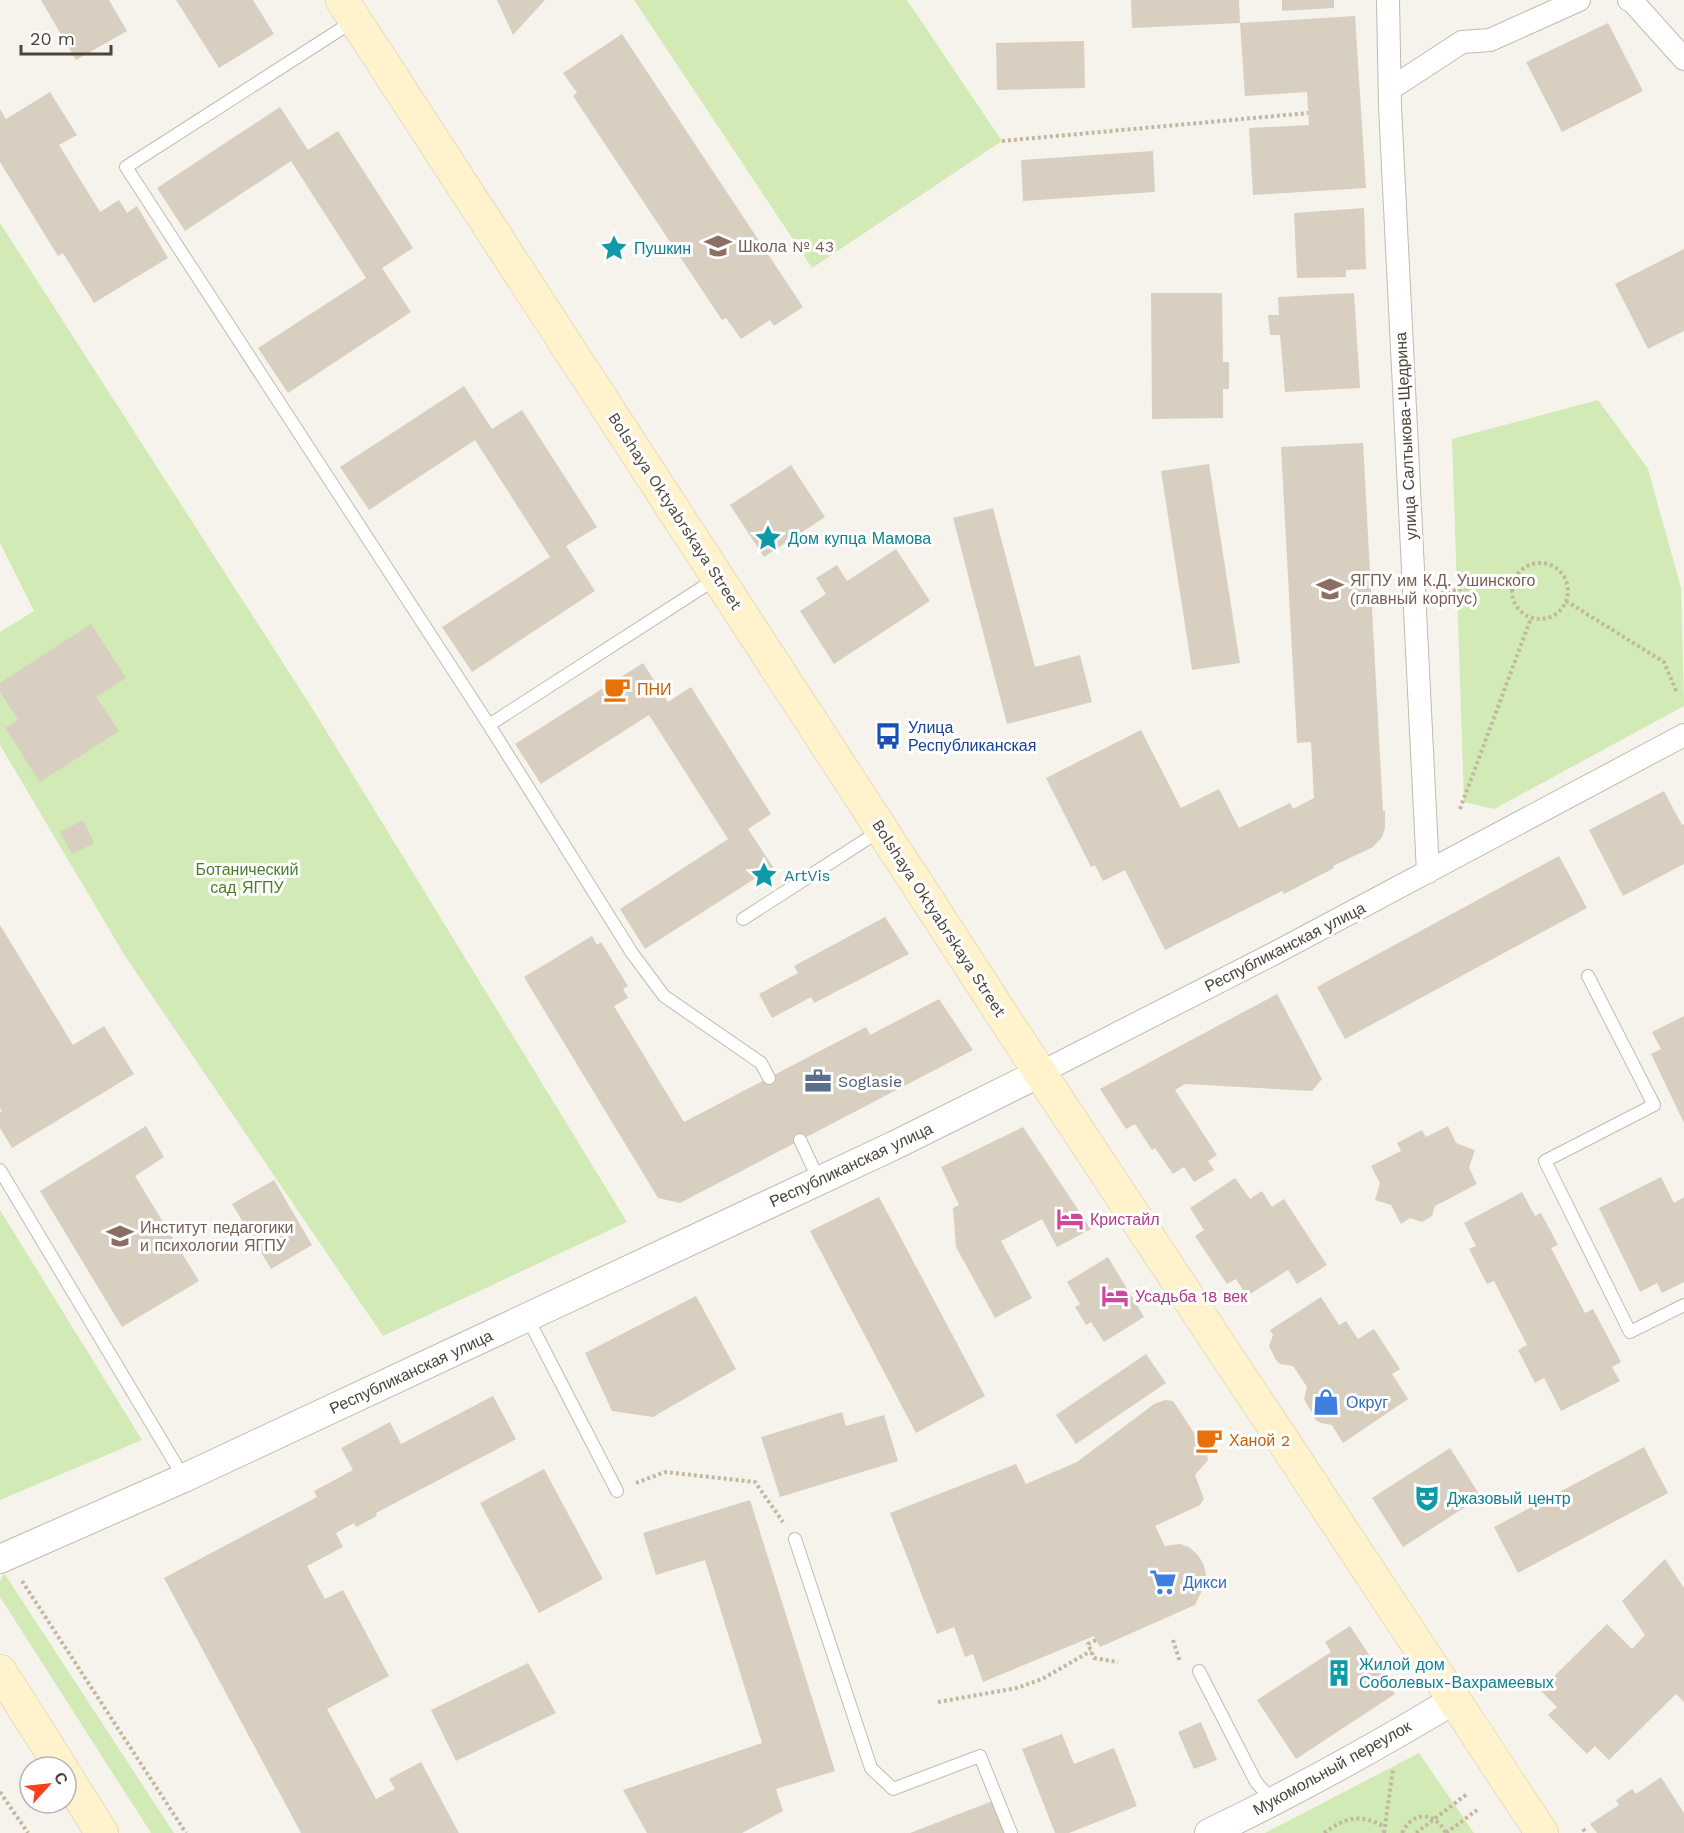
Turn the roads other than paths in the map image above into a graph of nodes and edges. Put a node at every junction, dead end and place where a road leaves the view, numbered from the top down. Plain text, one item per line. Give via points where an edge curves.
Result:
1 (1388, 0) edge
2 (1579, 0) edge
3 (1629, 0) edge
4 (349, 10) edge
5 (1684, 59) edge
6 (1390, 89) junction
7 (718, 578) junction
8 (489, 725) junction
9 (1684, 737) edge
10 (882, 830) junction
11 (1428, 872) junction
12 (742, 919) dead end
13 (1588, 976) dead end
14 (1040, 1073) junction
15 (769, 1078) dead end
16 (800, 1140) dead end
17 (0, 1170) edge
18 (819, 1180) junction
19 (1684, 1305) edge
20 (528, 1317) junction
21 (184, 1478) junction
22 (617, 1491) road end
23 (795, 1539) road end
24 (9, 1566) edge
25 (0, 1671) edge
26 (1199, 1671) dead end
27 (1454, 1700) junction
28 (53, 1755) edge
29 (78, 1795) edge
30 (1274, 1802) junction
31 (102, 1833) edge
32 (1011, 1833) edge
33 (1209, 1833) edge
34 (1542, 1833) edge

1 - 6 street, улица Салтыкова-Щедрина
2 - 6 street via 1490,40 1462,42
3 - 5 street
4 - 7 main road, Bolshaya Oktyabrskaya Street
4 - 8 lane via 126,167
6 - 11 street, улица Салтыкова-Щедрина
7 - 8 lane
7 - 10 main road, Bolshaya Oktyabrskaya Street
8 - 15 lane via 632,953 664,996 761,1063
9 - 11 street, Республиканская улица
10 - 12 lane
10 - 14 main road, Bolshaya Oktyabrskaya Street
11 - 14 street, Республиканская улица
13 - 19 lane via 1654,1105 1545,1161 1630,1332
14 - 18 street, Республиканская улица
14 - 27 main road, Bolshaya Oktyabrskaya Street
16 - 18 lane
17 - 21 lane
18 - 20 street, Республиканская улица
20 - 21 street, Республиканская улица
20 - 22 lane
21 - 24 street, Республиканская улица
23 - 32 lane via 871,1768 893,1789 980,1756
25 - 28 main road
26 - 30 lane via 1256,1782
27 - 30 street, Мукомольный переулок
27 - 34 main road, Bolshaya Oktyabrskaya Street
29 - 31 main road
30 - 33 street, Мукомольный переулок

